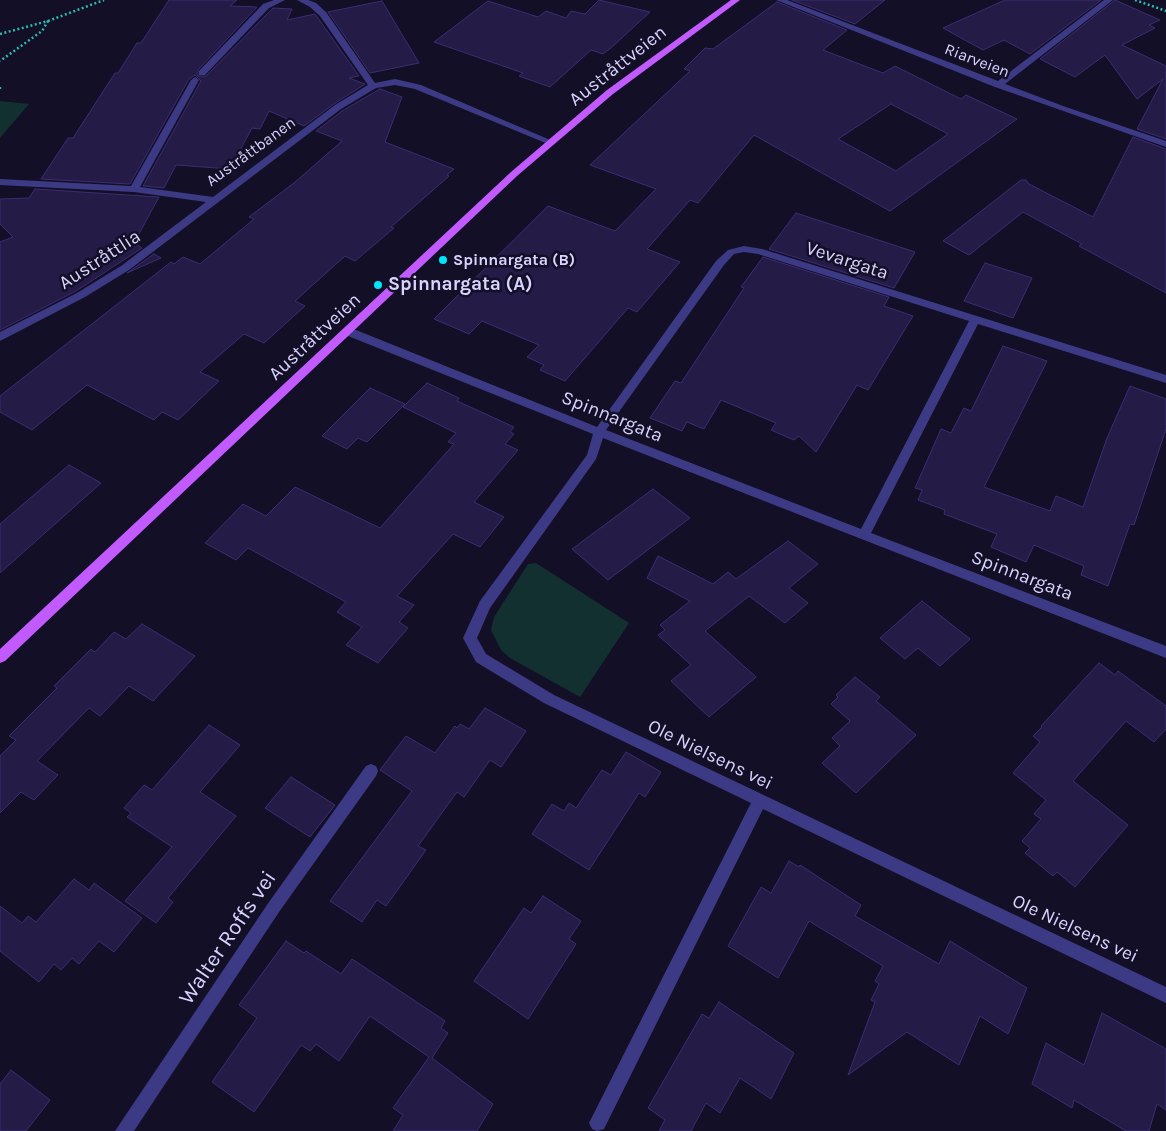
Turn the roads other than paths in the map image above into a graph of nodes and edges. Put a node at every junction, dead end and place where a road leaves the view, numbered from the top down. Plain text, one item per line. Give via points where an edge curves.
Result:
1 (280, 0) edge
2 (301, 0) edge
3 (736, 0) edge
4 (780, 0) edge
5 (1109, 0) edge
6 (998, 85) junction
7 (374, 86) junction
8 (551, 142) junction
9 (1166, 144) edge
10 (0, 182) edge
11 (134, 188) junction
12 (213, 200) junction
13 (975, 319) junction
14 (347, 331) junction
15 (0, 337) edge
16 (1166, 379) edge
17 (599, 432) junction
18 (864, 535) junction
19 (1166, 652) edge
20 (0, 657) edge
21 (371, 771) dead end
22 (760, 801) junction
23 (1166, 995) edge
24 (598, 1123) dead end
25 (124, 1131) edge

1 - 11 street via 266,6 199,77
2 - 7 street via 323,14
3 - 8 main road, Austråttveien via 610,92
4 - 6 street, Riarveien
5 - 6 street
6 - 9 street, Riarveien
7 - 8 street, Austråttbanen via 395,82 418,87
7 - 12 street, Austråttbanen via 338,107
8 - 14 main road, Austråttveien
10 - 11 street, Austråttbanen
11 - 12 street, Austråttbanen
12 - 15 street, Austråttlia via 125,268 81,296
13 - 16 street, Vevargata
13 - 17 street, Vevargata via 760,251 744,249 731,252
13 - 18 street
14 - 17 street, Spinnargata
14 - 20 main road, Austråttveien
17 - 18 street, Spinnargata
17 - 22 street, Ole Nielsens vei via 592,456 484,605 470,638 481,658 549,699
18 - 19 street, Spinnargata
21 - 25 street, Walter Roffs vei via 274,907
22 - 23 street, Ole Nielsens vei
22 - 24 street

